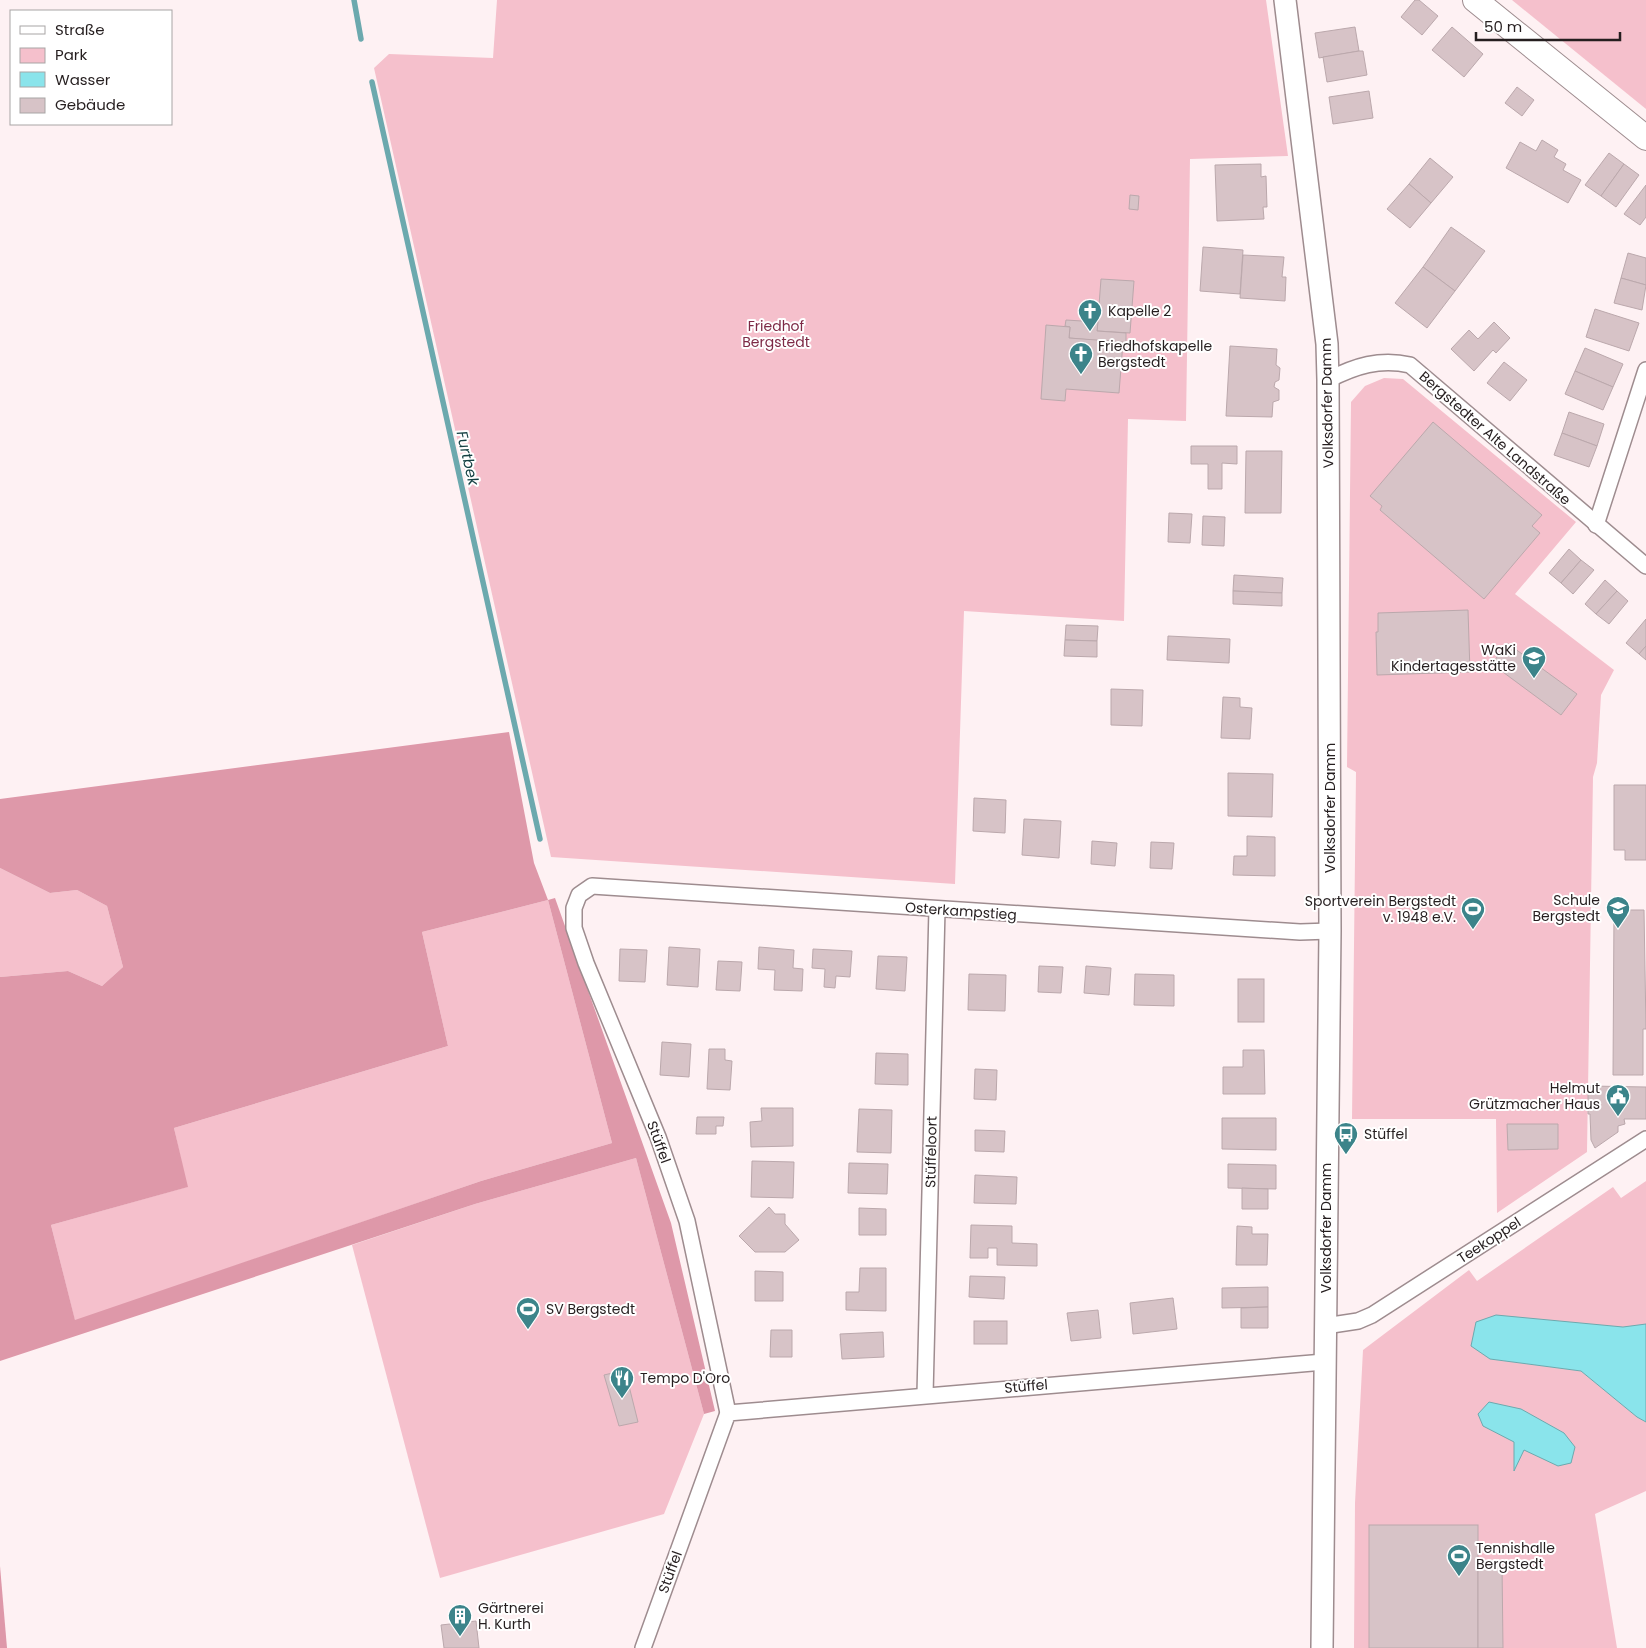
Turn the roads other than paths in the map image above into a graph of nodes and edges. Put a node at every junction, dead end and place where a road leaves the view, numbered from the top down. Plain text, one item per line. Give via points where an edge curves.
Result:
1 (1285, 0) edge
2 (1475, 0) edge
3 (1646, 138) edge
4 (1646, 370) edge
5 (1328, 380) junction
6 (1596, 525) junction
7 (1646, 566) edge
8 (592, 886) joint
9 (937, 909) junction
10 (1330, 931) junction
11 (1646, 1139) edge
12 (1325, 1326) junction
13 (1324, 1362) junction
14 (925, 1395) junction
15 (728, 1413) junction
16 (643, 1648) edge
17 (1322, 1648) edge

1 - 5 main road, Volksdorfer Damm via 1327,344
2 - 3 main road
4 - 6 street
5 - 6 street, Bergstedter Alte Landstraße via 1368,364 1410,364
5 - 10 main road, Volksdorfer Damm
6 - 7 street, Bergstedter Alte Landstraße
8 - 9 street, Osterkampstieg
8 - 15 street, Stüffel via 579,895 576,902 574,928 658,1137 687,1221
9 - 10 street, Osterkampstieg via 1300,932
9 - 14 street, Stüffeloort
10 - 12 main road, Volksdorfer Damm
11 - 12 street, Teekoppel via 1372,1315 1358,1321
12 - 13 main road, Volksdorfer Damm
13 - 14 street, Stüffel
13 - 17 main road, Volksdorfer Damm
14 - 15 street, Stüffel
15 - 16 street, Stüffel

